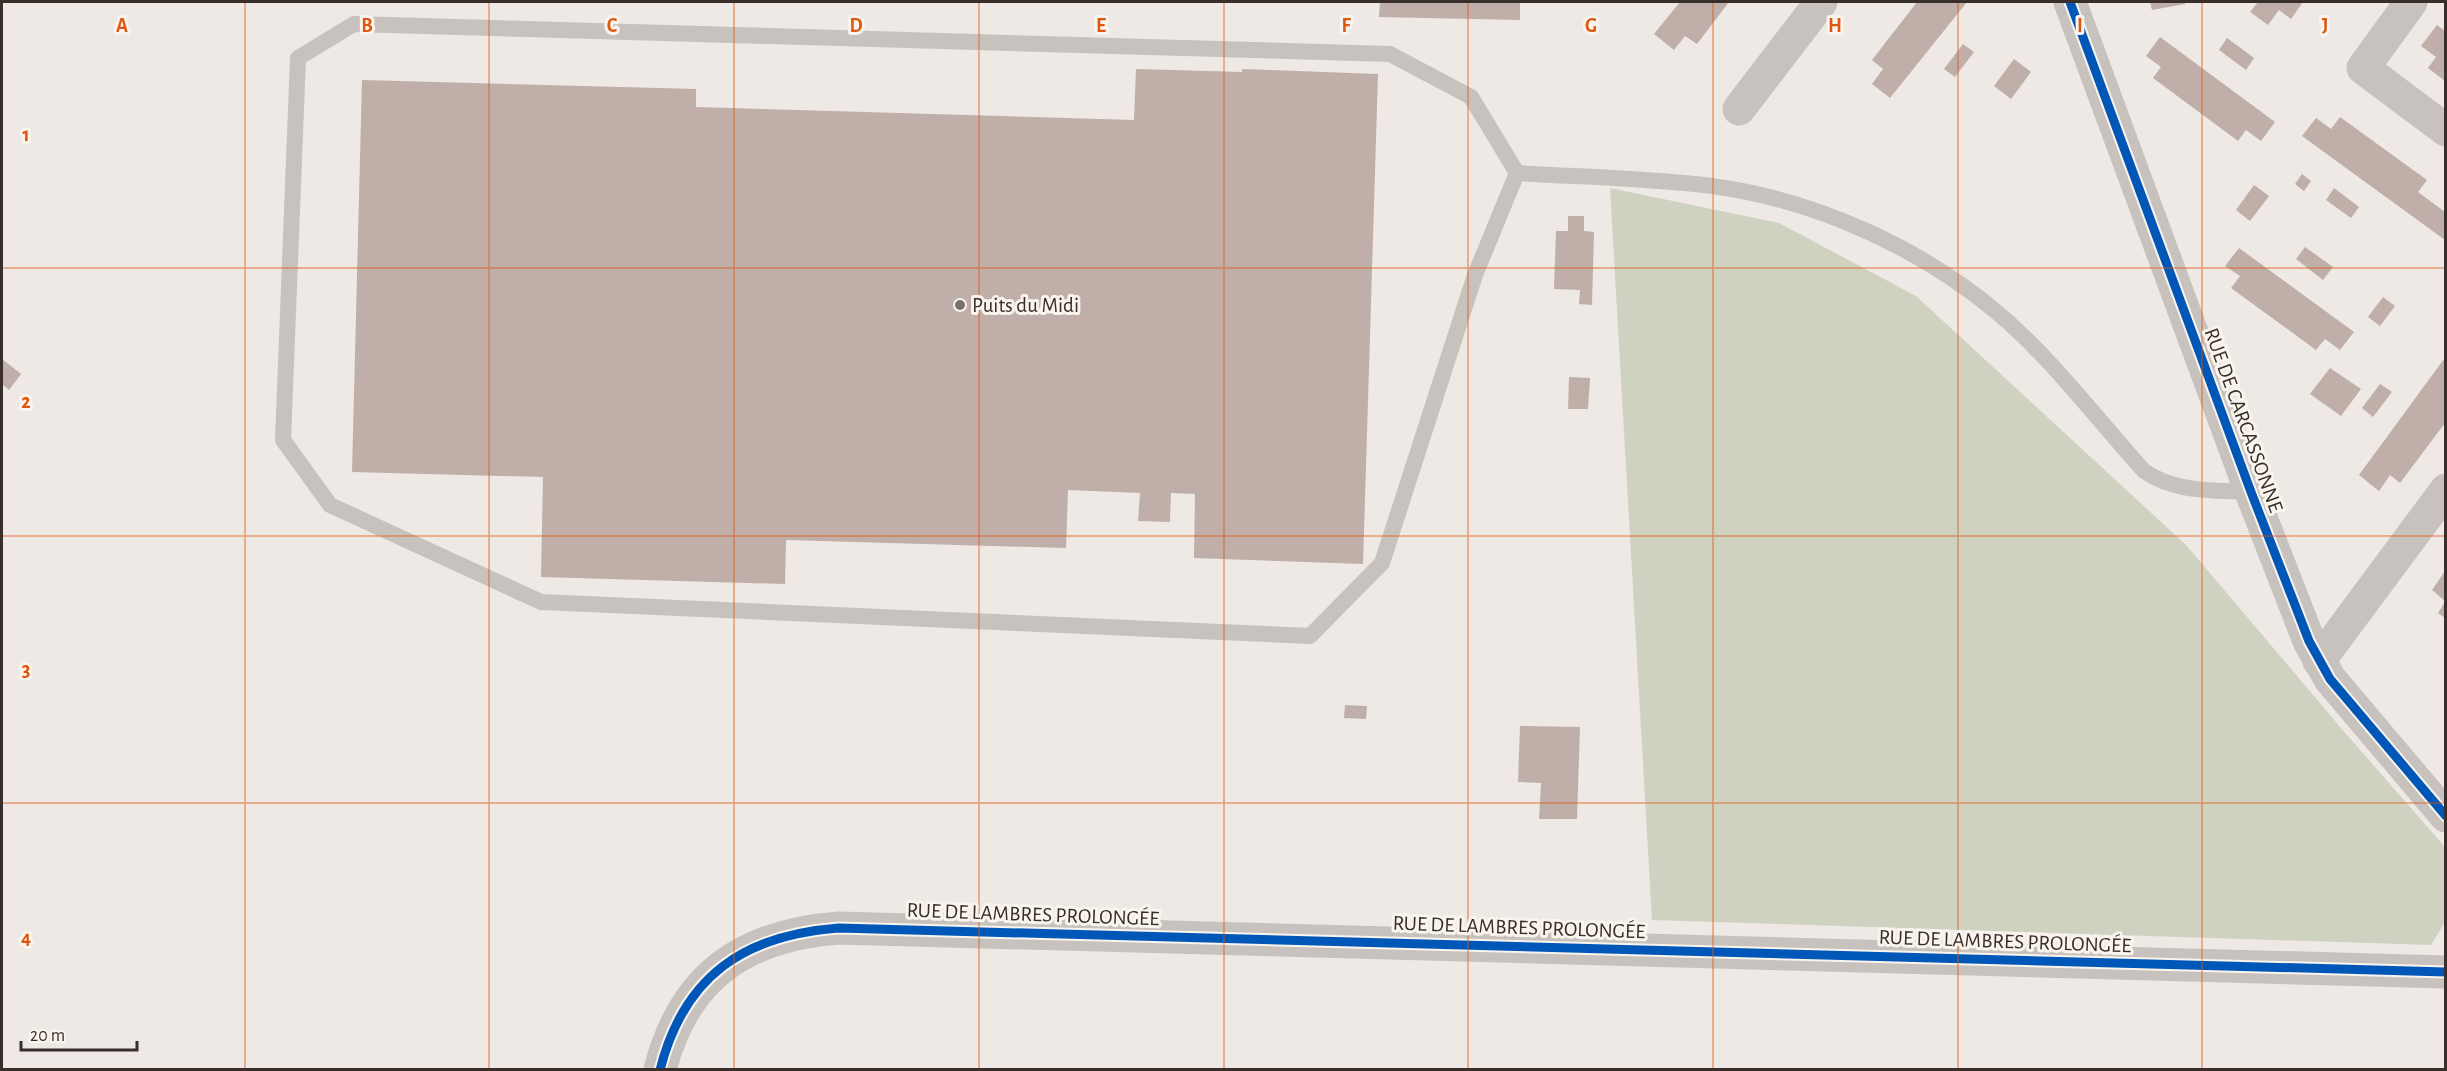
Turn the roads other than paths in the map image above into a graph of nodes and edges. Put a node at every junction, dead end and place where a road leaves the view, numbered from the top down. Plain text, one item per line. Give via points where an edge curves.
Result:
1 (1821, 2) edge
2 (2070, 2) edge
3 (2411, 2) edge
4 (1739, 109) dead end
5 (2445, 130) edge
6 (1517, 172) junction
7 (2445, 490) edge
8 (2251, 492) junction
9 (2319, 661) junction
10 (2445, 816) edge
11 (2445, 972) edge
12 (660, 1070) edge

1 - 4 street
2 - 8 street, RUE DE CARCASSONNE
3 - 5 street via 2363,68
6 - 6 lane via 1471,97 1390,54 354,24 298,57 283,440 330,505 541,602 1310,636 1382,563 1475,275
6 - 8 lane via 1712,186 1779,200 1839,220 1928,265 2000,315 2144,471 2159,482 2173,487
7 - 9 street
8 - 9 street, RUE DE CARCASSONNE
9 - 10 street, RUE DE CARCASSONNE
11 - 12 street, RUE DE LAMBRES PROLONGÉE via 839,928 788,934 765,942 722,967 691,998 671,1036

